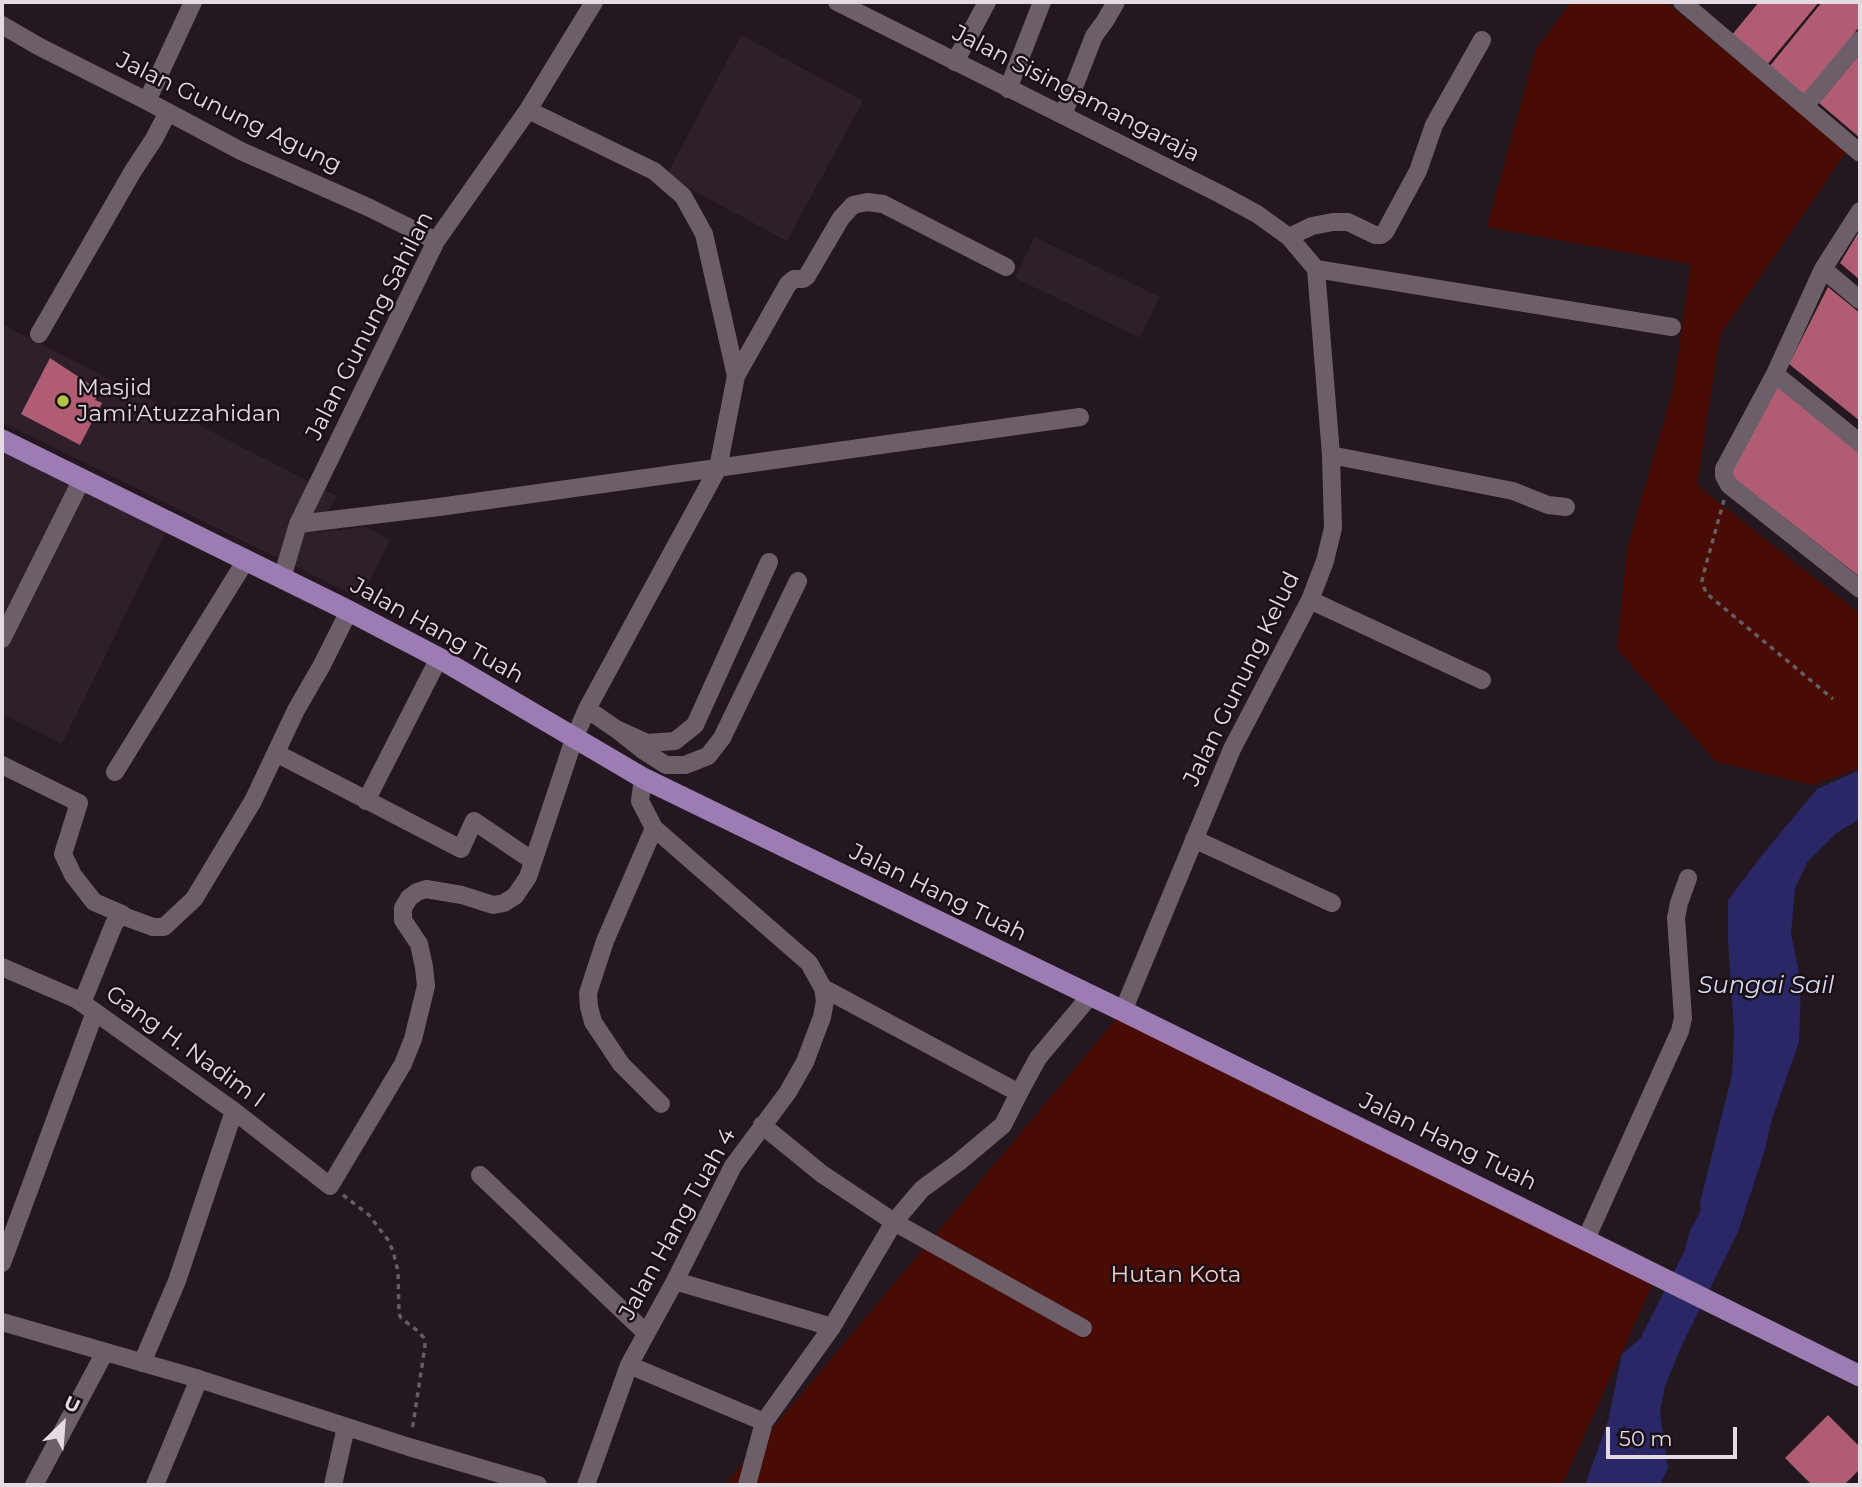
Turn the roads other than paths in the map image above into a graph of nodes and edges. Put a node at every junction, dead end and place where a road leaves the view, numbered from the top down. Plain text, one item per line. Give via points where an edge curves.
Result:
1 (193, 2) edge
2 (594, 2) edge
3 (837, 2) edge
4 (987, 2) edge
5 (1042, 2) edge
6 (1116, 2) edge
7 (1682, 2) edge
8 (2, 25) edge
9 (1482, 40) dead end
10 (1860, 40) edge
11 (955, 62) junction
12 (1008, 89) junction
13 (148, 101) junction
14 (1805, 106) junction
15 (528, 110) junction
16 (168, 112) junction
17 (1063, 115) junction
18 (1860, 153) edge
19 (1860, 211) edge
20 (1289, 237) junction
21 (436, 241) junction
22 (1006, 267) dead end
23 (1316, 270) junction
24 (1822, 270) junction
25 (1860, 300) edge
26 (1672, 327) dead end
27 (38, 334) dead end
28 (1775, 374) junction
29 (736, 376) junction
30 (1080, 417) dead end
31 (2, 440) edge
32 (1860, 443) edge
33 (1331, 455) junction
34 (718, 468) junction
35 (82, 479) junction
36 (1566, 508) dead end
37 (298, 524) junction
38 (246, 560) junction
39 (769, 562) dead end
40 (282, 578) junction
41 (798, 581) dead end
42 (1860, 589) edge
43 (1311, 600) junction
44 (349, 611) junction
45 (2, 639) edge
46 (439, 658) junction
47 (1482, 680) dead end
48 (587, 709) junction
49 (616, 729) junction
50 (574, 739) junction
51 (276, 753) junction
52 (2, 765) edge
53 (115, 772) dead end
54 (643, 778) junction
55 (366, 801) junction
56 (654, 828) junction
57 (1194, 839) junction
58 (533, 861) junction
59 (1688, 878) dead end
60 (1332, 903) dead end
61 (122, 914) junction
62 (2, 967) edge
63 (823, 988) junction
64 (1090, 996) junction
65 (89, 1008) junction
66 (1123, 1011) junction
67 (1019, 1093) junction
68 (662, 1104) dead end
69 (234, 1111) junction
70 (762, 1125) junction
71 (480, 1175) dead end
72 (894, 1222) junction
73 (1586, 1239) junction
74 (2, 1263) edge
75 (676, 1281) junction
76 (2, 1322) edge
77 (832, 1327) junction
78 (1083, 1328) dead end
79 (646, 1333) junction
80 (105, 1352) junction
81 (142, 1363) junction
82 (629, 1365) junction
83 (1860, 1376) edge
84 (199, 1379) junction
85 (764, 1422) junction
86 (346, 1427) junction
87 (34, 1485) edge
88 (155, 1485) edge
89 (333, 1485) edge
90 (538, 1485) edge
91 (586, 1485) edge
92 (747, 1485) edge

1 - 13 street
2 - 15 street, Jalan Gunung Sahilan
3 - 11 street, Jalan Sisingamangaraja
4 - 11 street
5 - 12 street
6 - 17 street via 1094,36
7 - 14 street
8 - 13 street, Jalan Gunung Agung
9 - 20 street via 1434,125 1418,171 1385,232 1375,235 1348,222 1334,222
10 - 14 street
11 - 12 street, Jalan Sisingamangaraja
12 - 17 street, Jalan Sisingamangaraja
13 - 16 street, Jalan Gunung Agung
14 - 18 street
15 - 21 street, Jalan Gunung Sahilan
15 - 29 street via 654,171 683,197 704,234
16 - 21 street, Jalan Gunung Agung
16 - 27 street
17 - 20 street, Jalan Sisingamangaraja via 1220,194
19 - 24 street
20 - 23 street
21 - 37 street, Jalan Gunung Sahilan
22 - 29 street via 883,204 853,205 807,276 788,284
23 - 26 street
23 - 33 street, Jalan Gunung Kelud
24 - 25 street
24 - 28 street
28 - 32 street
28 - 42 street via 1724,476 1729,485
29 - 34 street
30 - 34 street
31 - 35 main road, Jalan Hang Tuah
33 - 36 street via 1513,491
33 - 43 street, Jalan Gunung Kelud via 1333,528
34 - 37 street
34 - 48 street
35 - 38 main road, Jalan Hang Tuah
35 - 45 street
37 - 40 street, Jalan Gunung Sahilan
38 - 40 main road, Jalan Hang Tuah
38 - 53 street
39 - 49 street via 695,725 675,741 647,743
40 - 44 main road, Jalan Hang Tuah
41 - 49 street via 722,738 708,756 685,765 666,765
43 - 47 street
43 - 57 street, Jalan Gunung Kelud via 1232,749
44 - 46 main road, Jalan Hang Tuah
44 - 51 street
46 - 50 main road, Jalan Hang Tuah
46 - 55 street
48 - 49 street
48 - 50 street
50 - 54 main road, Jalan Hang Tuah
50 - 58 street
51 - 55 street
51 - 61 street via 194,900 164,927
52 - 61 street via 79,803 63,853 94,902
54 - 56 street via 640,801
54 - 64 main road, Jalan Hang Tuah
55 - 58 street via 461,849 474,821
56 - 63 street via 809,963
56 - 68 street via 605,941 588,993 593,1021 621,1063
57 - 60 street
57 - 66 street, Jalan Gunung Kelud
58 - 69 street, Gang H. Nadim I via 522,887 504,903 493,905 426,889 409,898 403,920 419,944 426,986 413,1039 403,1064 330,1186
59 - 73 street via 1676,918 1680,1031
61 - 65 street via 110,934
62 - 65 street, Gang H. Nadim I
63 - 67 street
63 - 70 street, Jalan Hang Tuah 4 via 822,1017 805,1062
64 - 66 main road, Jalan Hang Tuah
64 - 67 street via 1038,1058
65 - 69 street, Gang H. Nadim I
65 - 74 street
66 - 73 main road, Jalan Hang Tuah
67 - 72 street via 1003,1125 922,1189
69 - 81 street via 177,1281
70 - 72 street via 822,1174
70 - 75 street, Jalan Hang Tuah 4 via 733,1166
71 - 79 street
72 - 77 street
72 - 78 street
73 - 83 main road, Jalan Hang Tuah
75 - 77 street
75 - 79 street, Jalan Hang Tuah 4
76 - 80 street
77 - 85 street
79 - 82 street, Jalan Hang Tuah 4
80 - 81 street
80 - 87 street
81 - 84 street
82 - 85 street
82 - 91 street, Jalan Hang Tuah 4
84 - 86 street
84 - 88 street
85 - 92 street
86 - 89 street
86 - 90 street

